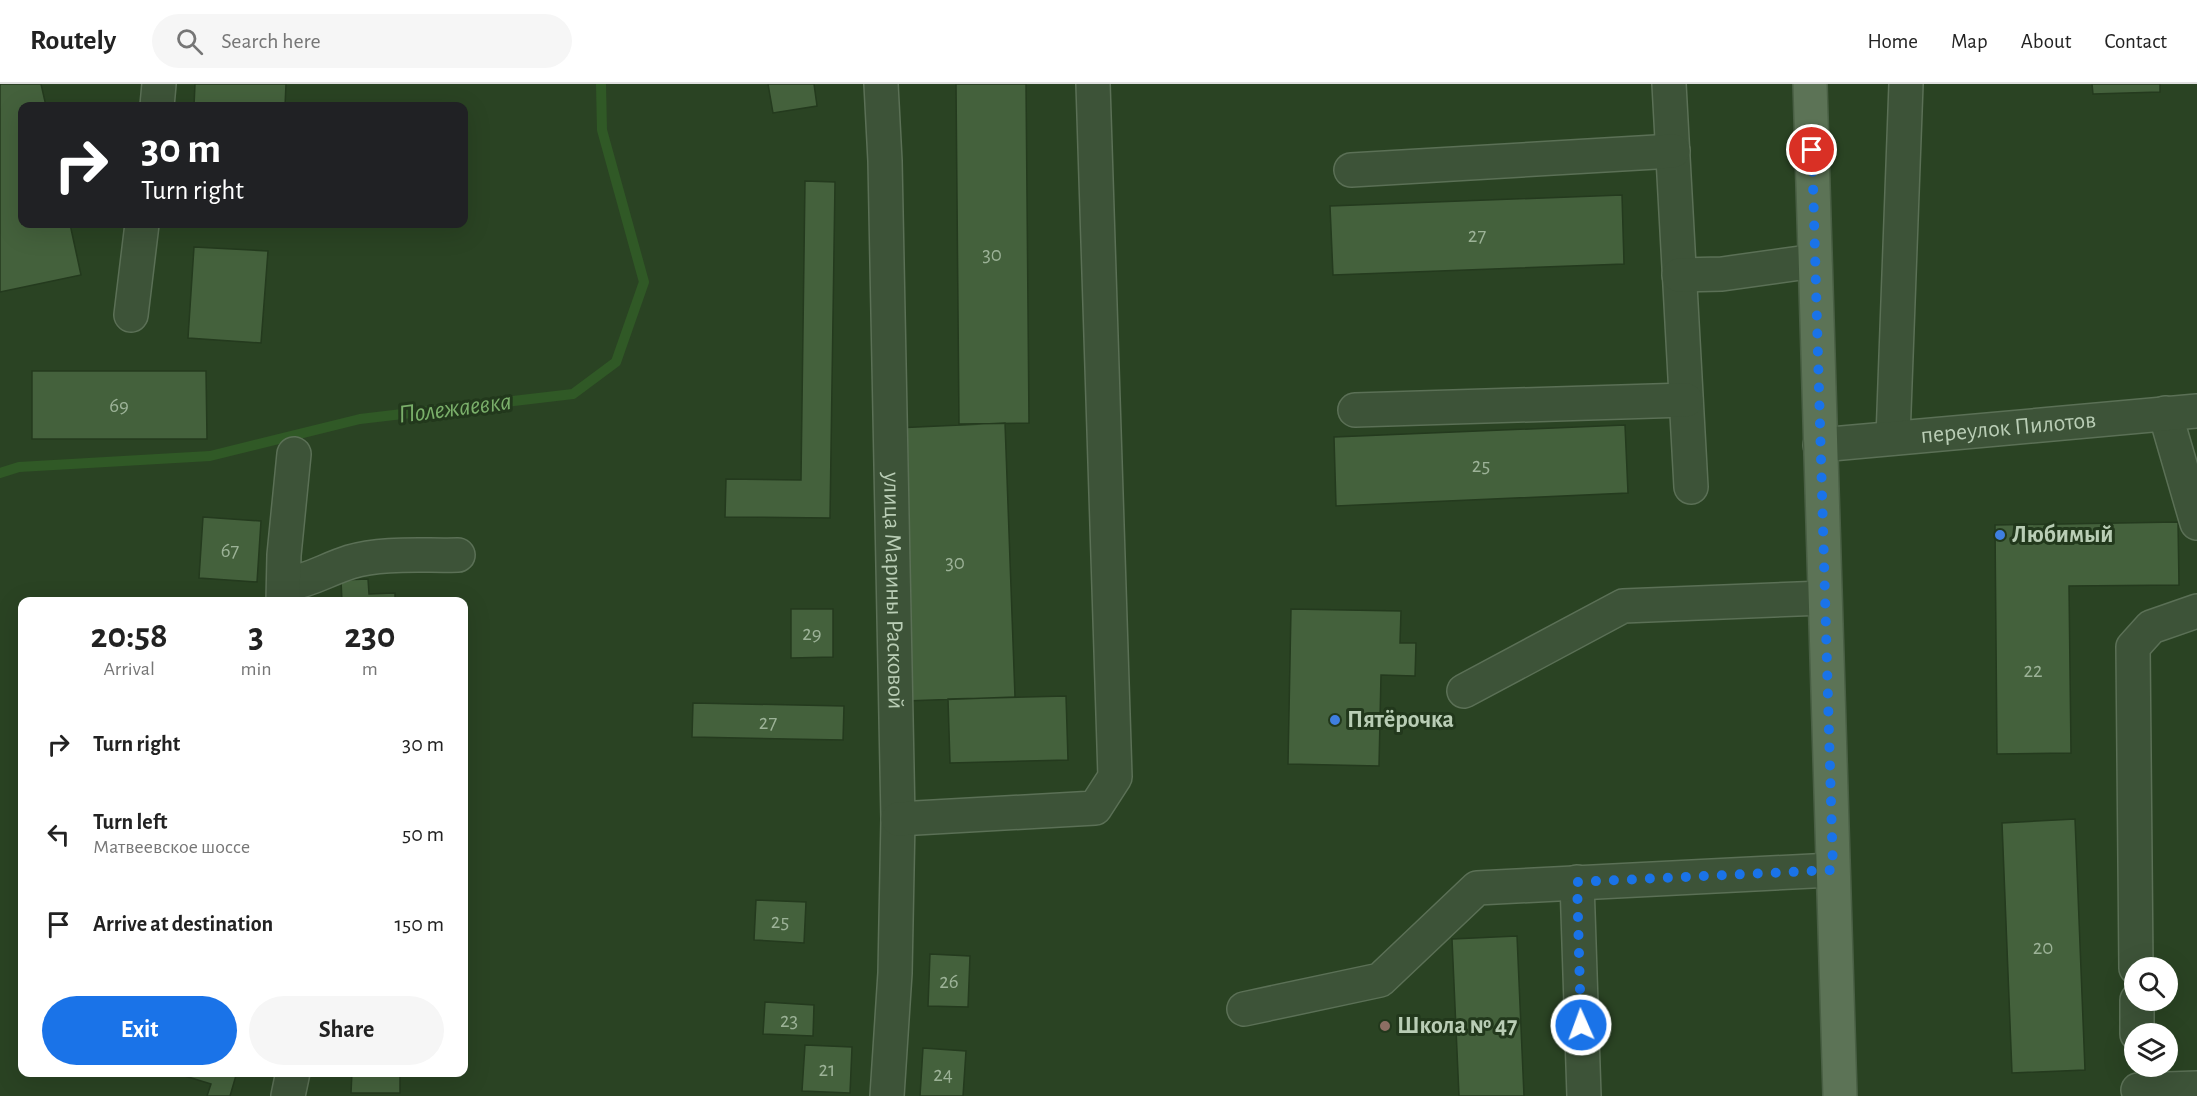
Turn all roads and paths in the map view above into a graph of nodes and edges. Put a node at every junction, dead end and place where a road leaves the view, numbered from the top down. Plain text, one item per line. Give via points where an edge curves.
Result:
1 (159, 84) edge
2 (881, 84) edge
3 (1093, 84) edge
4 (1670, 84) edge
5 (1810, 84) edge
6 (1906, 84) edge
7 (157, 102) edge
8 (1673, 151) junction
9 (1351, 170) dead end
10 (142, 228) edge
11 (1815, 261) junction
12 (1679, 274) junction
13 (131, 315) dead end
14 (1686, 400) junction
15 (1355, 410) dead end
16 (2181, 412) edge
17 (1893, 438) junction
18 (1820, 445) junction
19 (294, 454) dead end
20 (1691, 487) dead end
21 (2197, 523) edge
22 (458, 555) dead end
23 (284, 593) edge
24 (1824, 597) junction
25 (2197, 611) edge
26 (1464, 691) dead end
27 (898, 819) junction
28 (1833, 870) junction
29 (1577, 882) junction
30 (2136, 957) edge
31 (1244, 1009) dead end
32 (292, 1077) edge
33 (2138, 1084) edge
34 (2197, 1088) edge
35 (288, 1096) edge
36 (887, 1096) edge
37 (1584, 1096) edge
38 (1840, 1096) edge

1 - 7 street
2 - 27 street, улица Марины Расковой
3 - 27 street via 1115,777 1095,808
4 - 8 street
5 - 11 main road
6 - 17 street
8 - 9 street
8 - 12 street
10 - 13 street
11 - 12 street via 1722,274
11 - 18 main road
12 - 14 street
14 - 15 street
14 - 20 street
16 - 17 street, переулок Пилотов
16 - 21 street
17 - 18 street, переулок Пилотов
18 - 24 main road
19 - 23 street
22 - 23 street via 350,562
24 - 26 street via 1623,606
24 - 28 main road
25 - 30 street via 2151,627 2133,647
27 - 36 street, улица Марины Расковой via 895,973
28 - 29 street
28 - 38 main road
29 - 31 street via 1477,888 1380,980
29 - 37 street
32 - 35 street
33 - 34 street

